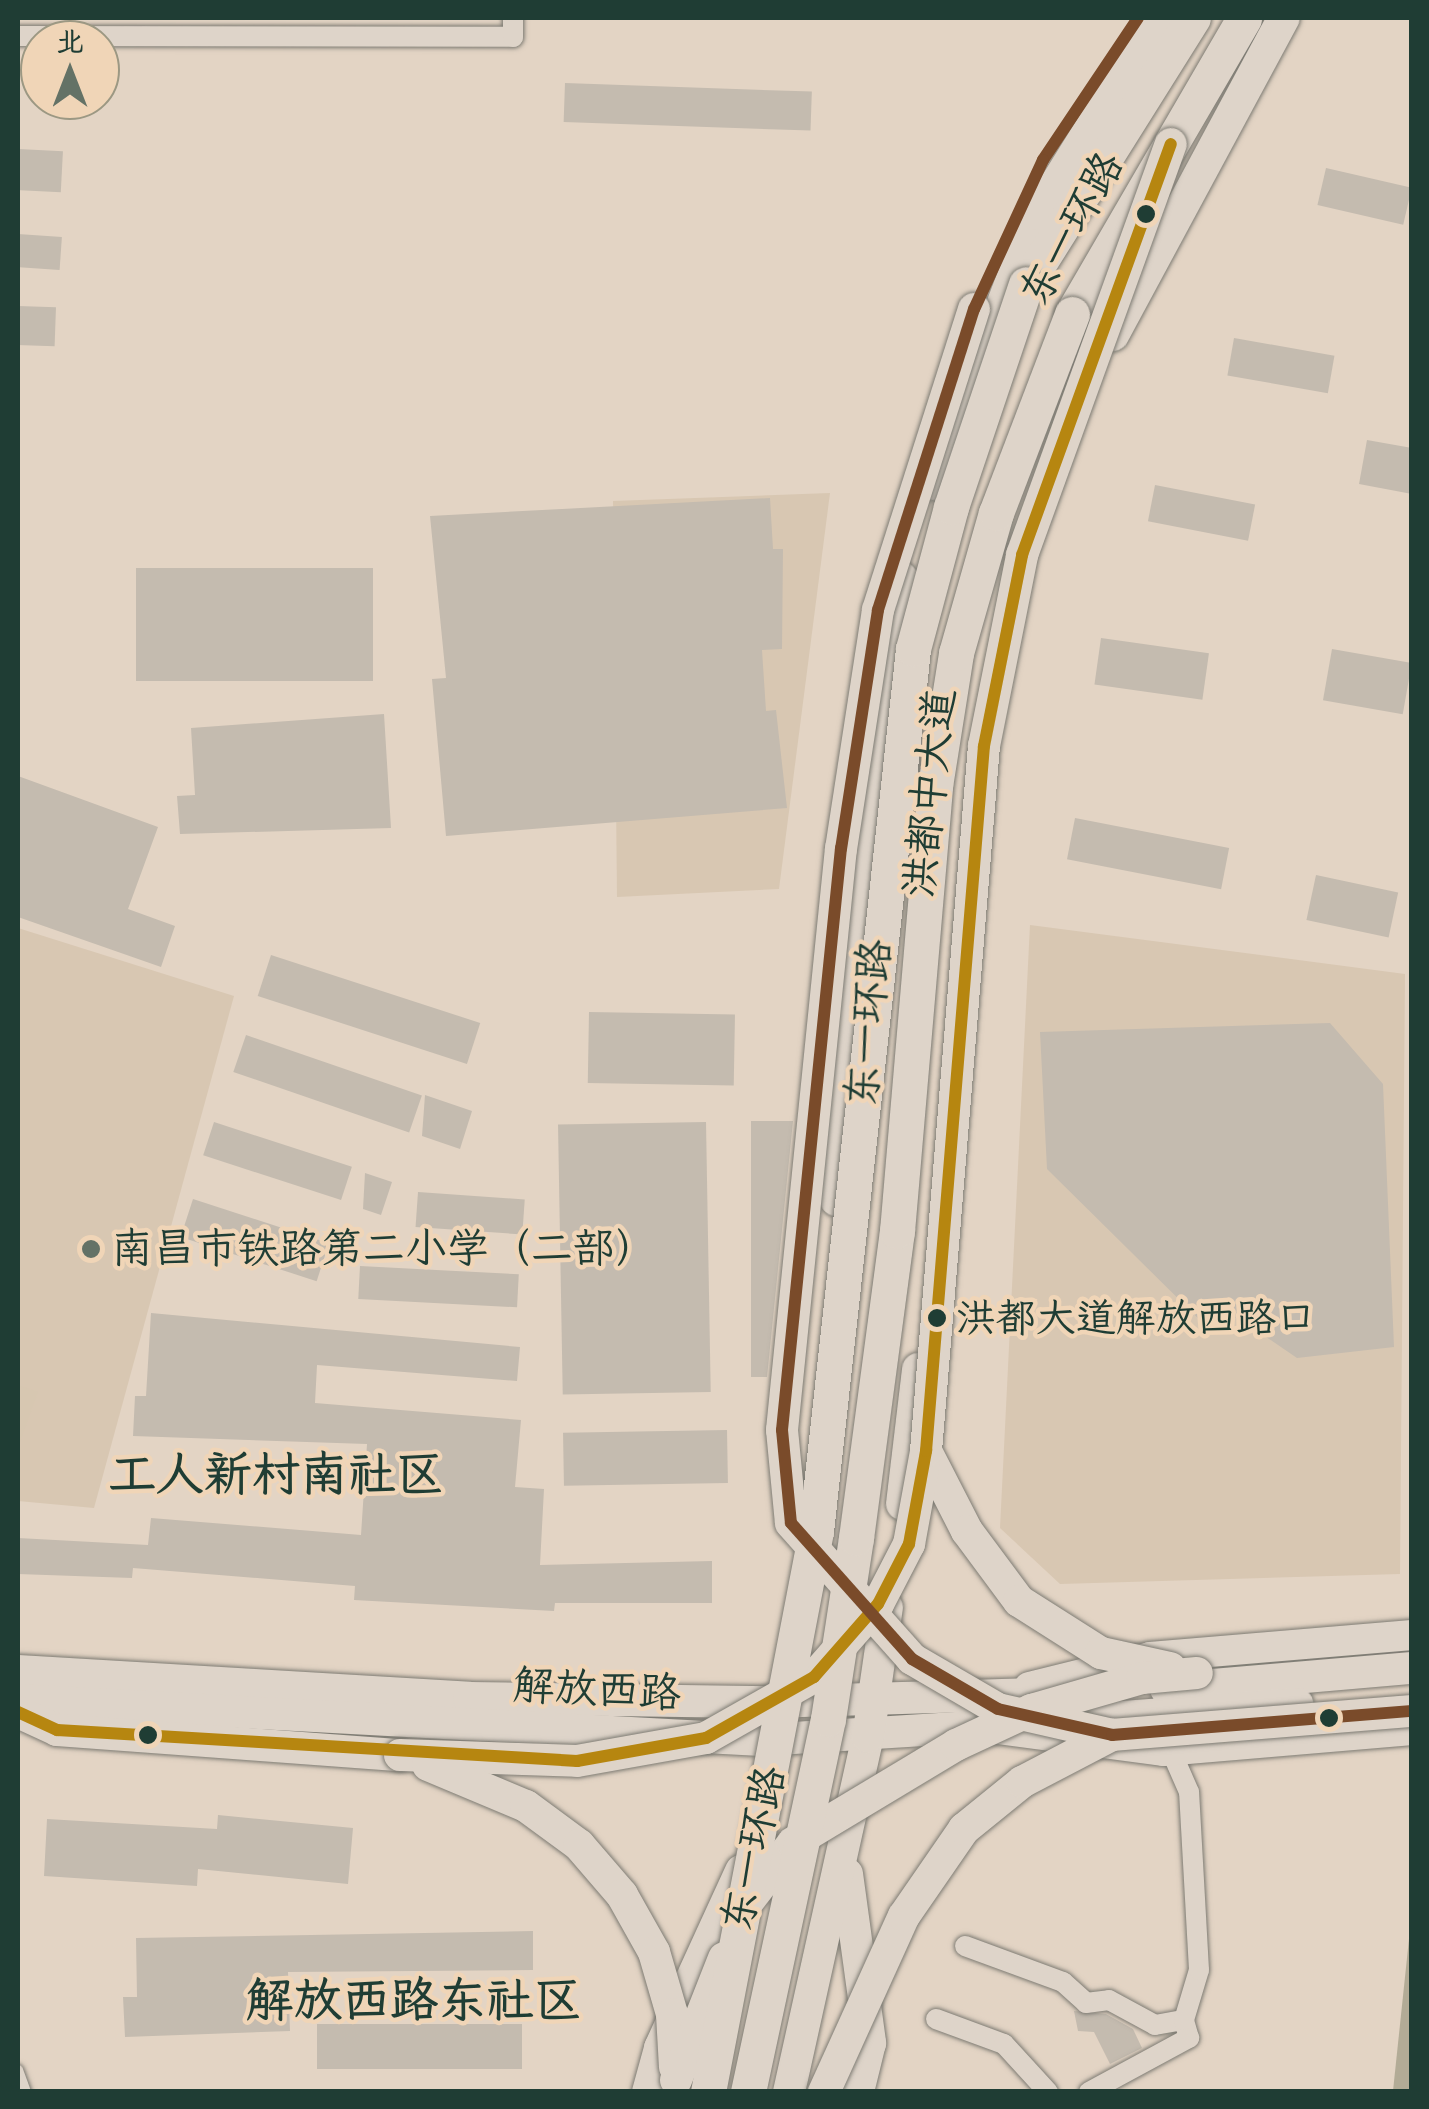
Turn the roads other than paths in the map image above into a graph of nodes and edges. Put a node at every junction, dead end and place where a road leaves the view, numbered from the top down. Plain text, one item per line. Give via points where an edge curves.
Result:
1 (1138, 18) edge
2 (1159, 18) edge
3 (1193, 18) edge
4 (1244, 18) edge
5 (1284, 18) edge
6 (513, 27) edge
7 (18, 36) edge
8 (1171, 144) junction
9 (926, 1451) junction
10 (1412, 1635) edge
11 (1412, 1655) edge
12 (18, 1671) edge
13 (1197, 1673) junction
14 (1397, 1693) edge
15 (18, 1700) edge
16 (873, 1701) junction
17 (769, 1702) junction
18 (18, 1712) edge
19 (979, 1726) junction
20 (1112, 1735) junction
21 (868, 1738) junction
22 (761, 1740) junction
23 (1170, 1750) junction
24 (400, 1755) junction
25 (844, 1850) junction
26 (741, 1871) junction
27 (965, 1946) dead end
28 (936, 2019) dead end
29 (1184, 2020) junction
30 (18, 2070) edge
31 (680, 2089) edge
32 (26, 2092) edge
33 (748, 2092) edge
34 (788, 2092) edge
35 (824, 2092) edge
36 (858, 2092) edge
37 (1048, 2092) edge
38 (1089, 2092) edge

1 - 20 main road, bridge via 1044,160 974,309 878,610 841,848 782,1430 792,1523 912,1659 998,1709
2 - 17 main road, 洪都中大道 via 1037,214 913,535 894,611 864,869 822,1379 802,1534
3 - 31 highway, 东一环路, bridge via 1026,284 951,507 913,649 816,1531
4 - 8 highway, 东一环路
5 - 16 main road, 洪都中大道 via 1029,495 992,631 970,766 941,1157
6 - 7 street
8 - 9 main road, bridge via 1022,555 984,746
8 - 33 highway, 东一环路, bridge via 1072,314 996,513 956,653 935,786 896,1231 856,1538 828,1719
9 - 13 main road, bridge via 967,1531 1019,1601 1102,1653
9 - 24 main road, bridge via 910,1544 878,1604 814,1676 706,1738 577,1761
10 - 14 main road
11 - 13 main road
12 - 17 main road, 解放西路 via 468,1698
13 - 31 main road, bridge via 1142,1678 1031,1710 941,1754 793,1843 748,1894
14 - 16 main road, 解放西路
14 - 19 main road, 解放西路
14 - 20 main road, bridge
14 - 23 main road
15 - 22 main road, 解放西路
16 - 17 main road, 解放西路
16 - 21 main road, 洪都中大道
17 - 22 main road, 洪都中大道
18 - 24 main road via 58,1730
19 - 21 main road, 解放西路
19 - 23 main road
20 - 35 main road, bridge via 1022,1782 964,1829 904,1916
21 - 22 main road, 解放西路
21 - 25 main road, 洪都中大道
22 - 26 main road, 洪都中大道
23 - 29 street via 1189,1792 1199,1970
24 - 31 main road, bridge via 526,1806 579,1845 622,1894 654,1952 668,1999
25 - 34 main road, 洪都中大道
25 - 36 main road via 870,2043
26 - 31 main road
26 - 31 main road via 660,2048
27 - 29 street via 1063,1982 1086,2002 1109,2000 1155,2025
28 - 37 street via 1004,2044
29 - 38 street via 1189,2038
30 - 32 lane

